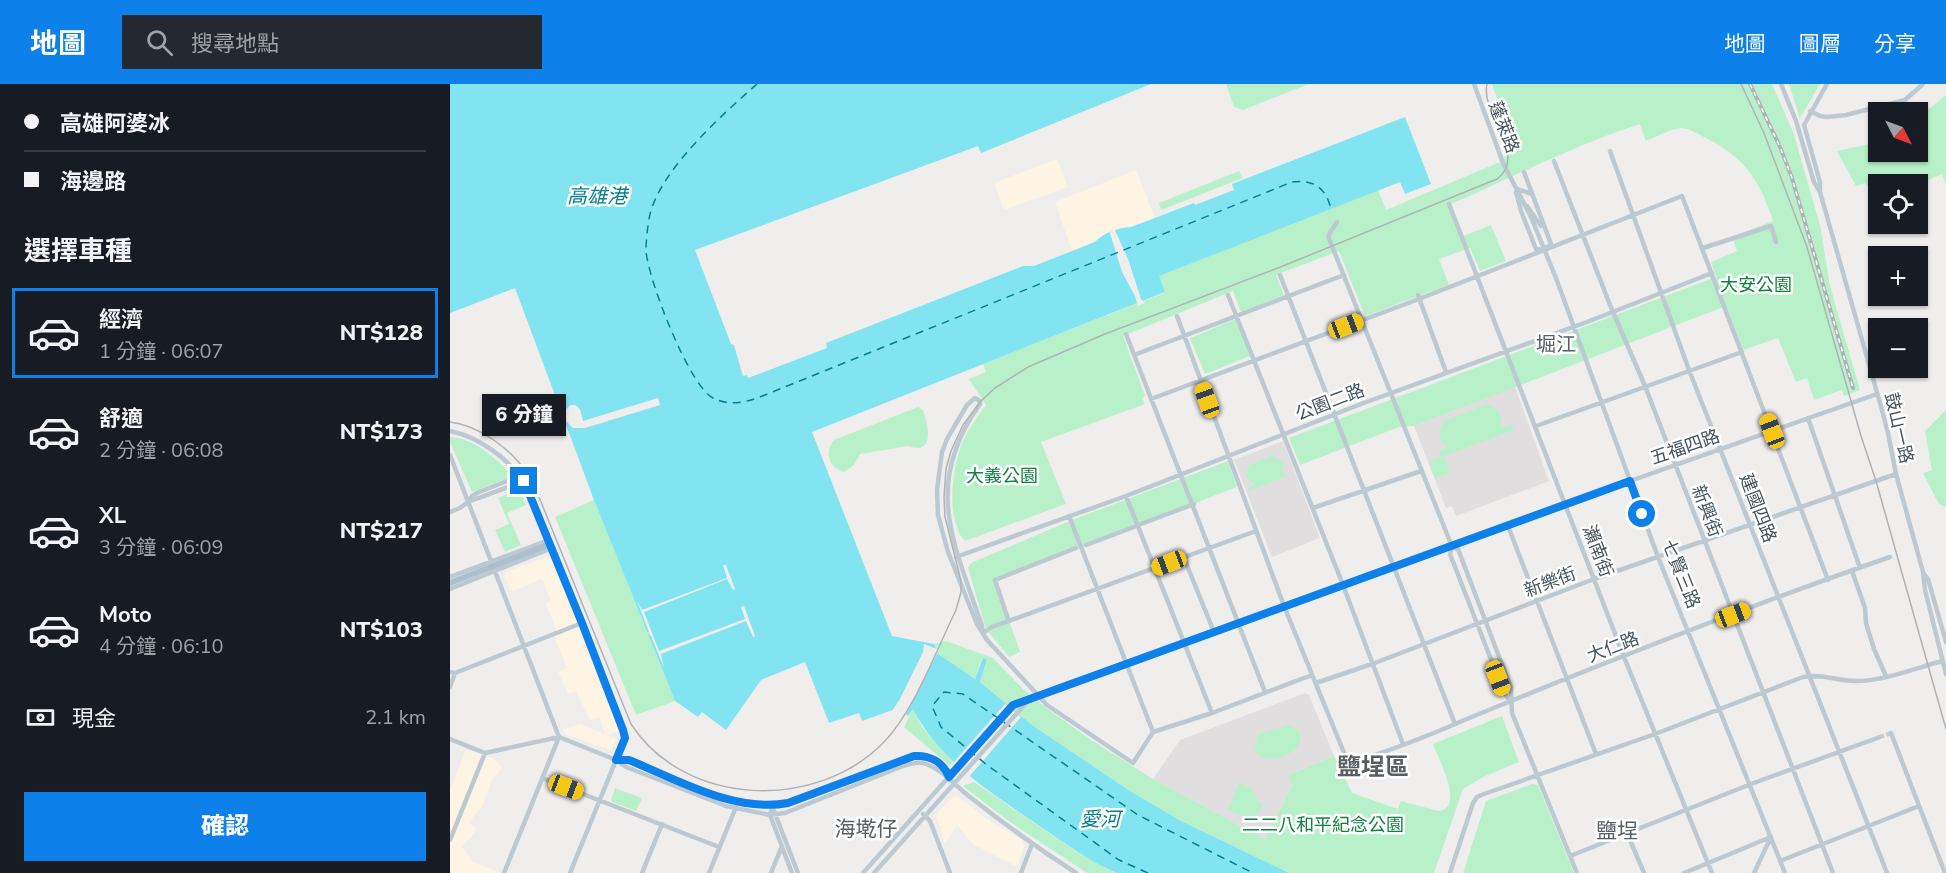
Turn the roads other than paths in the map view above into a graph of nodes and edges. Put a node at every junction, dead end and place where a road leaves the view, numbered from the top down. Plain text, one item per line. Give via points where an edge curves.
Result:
1 (1474, 84) edge
2 (1782, 84) edge
3 (1827, 84) edge
4 (1923, 84) edge
5 (1810, 111) junction
6 (1610, 151) dead end
7 (1554, 161) dead end
8 (1524, 172) dead end
9 (1514, 184) junction
10 (1820, 192) junction
11 (1533, 194) junction
12 (1523, 200) junction
13 (1449, 204) dead end
14 (1634, 215) junction
15 (1337, 222) dead end
16 (1583, 235) junction
17 (1549, 238) junction
18 (1776, 242) dead end
19 (1703, 248) junction
20 (1544, 250) junction
21 (1712, 273) junction
22 (1280, 274) dead end
23 (1344, 275) junction
24 (1478, 276) junction
25 (1662, 292) junction
26 (1228, 295) dead end
27 (1289, 297) junction
28 (1418, 297) junction
29 (1613, 312) junction
30 (1177, 316) dead end
31 (1237, 316) junction
32 (1361, 320) junction
33 (1574, 327) junction
34 (1126, 334) dead end
35 (1184, 336) junction
36 (1306, 341) junction
37 (1506, 350) junction
38 (1742, 352) junction
39 (1134, 355) junction
40 (1254, 360) junction
41 (1689, 370) junction
42 (1446, 372) junction
43 (1200, 380) junction
44 (1645, 386) junction
45 (1390, 394) junction
46 (1877, 394) junction
47 (1151, 399) junction
48 (1600, 402) junction
49 (1334, 415) junction
50 (1808, 418) junction
51 (1536, 426) junction
52 (450, 431) edge
53 (1772, 431) junction
54 (1284, 434) junction
55 (1721, 449) junction
56 (450, 455) edge
57 (1228, 456) junction
58 (1675, 465) junction
59 (1421, 471) junction
60 (1896, 474) junction
61 (1181, 475) junction
62 (520, 476) junction
63 (524, 481) junction
64 (1630, 481) junction
65 (1365, 491) junction
66 (1126, 496) junction
67 (1834, 496) junction
68 (468, 502) junction
69 (1194, 504) junction
70 (1566, 504) junction
71 (1800, 507) junction
72 (1313, 508) junction
73 (450, 512) edge
74 (1069, 516) junction
75 (1749, 523) junction
76 (1142, 524) dead end
77 (1508, 526) junction
78 (1134, 527) dead end
79 (1256, 531) junction
80 (1704, 540) junction
81 (550, 544) junction
82 (1086, 544) dead end
83 (1452, 547) junction
84 (1076, 548) dead end
85 (1209, 548) junction
86 (958, 556) junction
87 (1658, 557) junction
88 (1890, 557) dead end
89 (951, 558) junction
90 (1184, 558) junction
91 (494, 566) junction
92 (1395, 566) junction
93 (1155, 568) junction
94 (1860, 568) junction
95 (1852, 571) junction
96 (1923, 573) junction
97 (450, 577) edge
98 (1594, 579) junction
99 (1828, 580) junction
100 (450, 583) edge
101 (1343, 585) junction
102 (450, 589) edge
103 (1098, 589) junction
104 (1778, 598) junction
105 (1537, 601) junction
106 (1284, 606) junction
107 (1733, 615) junction
108 (1008, 619) dead end
109 (1485, 621) junction
110 (582, 623) junction
111 (1238, 623) junction
112 (1478, 624) junction
113 (1214, 632) junction
114 (1690, 632) junction
115 (983, 633) junction
116 (1946, 642) edge
117 (1185, 643) junction
118 (1424, 644) junction
119 (525, 646) junction
120 (1624, 657) junction
121 (1942, 661) junction
122 (1127, 663) junction
123 (1372, 664) junction
124 (453, 672) edge
125 (1946, 674) edge
126 (1312, 675) junction
127 (1809, 676) junction
128 (1886, 676) junction
129 (1567, 679) junction
130 (1316, 683) junction
131 (450, 687) edge
132 (1265, 692) junction
133 (1763, 693) junction
134 (1040, 696) junction
135 (1029, 700) junction
136 (1510, 701) junction
137 (1721, 709) junction
138 (1212, 712) junction
139 (1455, 724) junction
140 (1153, 732) junction
141 (1891, 733) dead end
142 (1655, 734) junction
143 (559, 737) junction
144 (1880, 737) tunnel mouth
145 (450, 739) edge
146 (1403, 744) junction
147 (1839, 751) junction
148 (485, 753) junction
149 (1596, 754) junction
150 (616, 760) junction
151 (1792, 769) junction
152 (1538, 775) junction
153 (949, 777) junction
154 (542, 778) junction
155 (954, 783) junction
156 (1751, 784) junction
157 (600, 801) junction
158 (738, 801) junction
159 (772, 806) junction
160 (1919, 806) junction
161 (735, 809) junction
162 (918, 810) junction
163 (1686, 810) junction
164 (770, 815) junction
165 (777, 815) junction
166 (925, 816) junction
167 (662, 825) junction
168 (1868, 825) junction
169 (1627, 833) junction
170 (1771, 837) junction
171 (450, 840) edge
172 (1032, 844) junction
173 (1822, 844) junction
174 (782, 846) junction
175 (719, 847) junction
176 (1570, 856) junction
177 (1780, 861) junction
178 (1707, 864) junction
179 (504, 873) edge
180 (570, 873) edge
181 (642, 873) edge
182 (709, 873) edge
183 (771, 873) edge
184 (792, 873) edge
185 (798, 873) edge
186 (863, 873) edge
187 (874, 873) edge
188 (950, 873) edge
189 (1021, 873) edge
190 (1076, 873) edge
191 (1450, 873) edge
192 (1577, 873) edge
193 (1644, 873) edge
194 (1684, 873) edge
195 (1712, 873) edge
196 (1754, 873) edge
197 (1785, 873) edge
198 (1833, 873) edge
199 (1887, 873) edge
200 (1945, 873) edge

1 - 9 street, 蓬萊路
2 - 10 street, 鼓山一路
3 - 5 street
4 - 5 street via 1905,100 1882,106 1827,117
5 - 10 street via 1804,125
6 - 14 street, 建國四路
7 - 16 street, 新興街
8 - 11 street
9 - 11 street
9 - 12 street, 七賢三路
9 - 20 street, 七賢三路 via 1536,249
10 - 46 street, 鼓山一路
11 - 17 street
12 - 17 street, 七賢三路
12 - 20 street, 七賢三路
13 - 24 street, 瀨南街
14 - 16 street
14 - 19 street via 1682,196
14 - 25 street, 建國四路
15 - 23 street via 1328,236
16 - 20 street
16 - 29 street, 新興街
17 - 20 street via 1551,244
18 - 19 street via 1771,226
19 - 21 street
20 - 24 street
20 - 33 street, 七賢三路
21 - 25 street, 公園二路
21 - 38 street
22 - 27 street
23 - 27 street
23 - 32 street
24 - 28 street
24 - 37 street, 瀨南街
25 - 29 street, 公園二路
25 - 41 street, 建國四路
26 - 31 street
27 - 31 street
27 - 36 street
28 - 32 street
28 - 42 street
29 - 33 street, 公園二路
29 - 44 street, 新興街
30 - 35 street
31 - 35 street
31 - 40 street
32 - 36 street
32 - 45 street
33 - 37 street, 公園二路
33 - 48 street, 七賢三路
34 - 39 street
35 - 39 street
35 - 43 street
36 - 40 street
36 - 49 street
37 - 42 street, 公園二路
37 - 51 street, 瀨南街
38 - 41 street
38 - 53 street
39 - 47 street
40 - 43 street
40 - 54 street
41 - 44 street
41 - 55 street, 建國四路
42 - 45 street, 公園二路
43 - 47 street
43 - 57 street
44 - 48 street
44 - 58 street, 新興街
45 - 49 street, 公園二路
45 - 59 street
46 - 50 street, 五福四路
46 - 60 street, 鼓山一路
47 - 61 street
48 - 51 street
48 - 64 street, 七賢三路
49 - 54 street, 公園二路
49 - 65 street
50 - 53 street, 五福四路
50 - 67 street
51 - 70 street, 瀨南街
52 - 62 street via 482,444
53 - 55 street, 五福四路
53 - 71 street
54 - 57 street, 公園二路
54 - 72 street
55 - 58 street, 五福四路
55 - 75 street, 建國四路
56 - 68 street
57 - 61 street, 公園二路
57 - 79 street
58 - 64 street, 五福四路
58 - 80 street, 新興街
59 - 65 street
59 - 83 street
60 - 67 street, 新樂街
60 - 96 street, 鼓山一路
61 - 66 street, 公園二路
61 - 69 street
62 - 63 street
62 - 68 street via 479,492
63 - 68 street
63 - 81 street
64 - 70 street, 五福四路
64 - 87 street, 七賢三路
65 - 72 street
65 - 92 street
66 - 74 street, 公園二路
66 - 93 street
67 - 71 street, 新樂街
67 - 94 street
68 - 73 street
68 - 91 street
69 - 76 street
69 - 85 street
70 - 77 street, 五福四路
70 - 98 street, 瀨南街
71 - 75 street, 新樂街
71 - 99 street
72 - 101 street
74 - 86 street, 公園二路
74 - 103 street
75 - 80 street, 新樂街
75 - 104 street, 建國四路
77 - 83 street, 五福四路
77 - 105 street
78 - 82 street
79 - 85 street
79 - 106 street
80 - 87 street, 新樂街
80 - 107 street, 新興街
81 - 91 main road
81 - 110 street
83 - 92 street, 五福四路
83 - 109 street via 1458,549
83 - 112 street via 1450,554
84 - 108 street via 995,580
85 - 90 street
85 - 111 street
86 - 89 street, 公園二路
86 - 89 street via 949,519 949,472 958,442 980,405 975,398 947,439 939,472 938,515
86 - 115 street
87 - 98 street, 新樂街
87 - 114 street, 七賢三路
88 - 94 street, 大仁路
89 - 115 street
90 - 93 street
90 - 113 street
91 - 97 street
91 - 100 main road
91 - 102 street
91 - 119 street
92 - 101 street, 五福四路
92 - 118 street
93 - 103 street
93 - 117 street
94 - 95 street, 大仁路
95 - 99 street, 大仁路
95 - 128 street
96 - 116 street, 鼓山一路
96 - 121 street, 鼓山一路
98 - 105 street, 新樂街
98 - 120 street, 瀨南街
99 - 104 street, 大仁路
101 - 106 street, 五福四路
101 - 123 street
103 - 115 street
103 - 122 street
104 - 107 street, 大仁路
104 - 127 street, 建國四路
105 - 109 street, 新樂街
105 - 129 street
106 - 111 street, 五福四路
106 - 126 street
107 - 114 street, 大仁路
107 - 133 street, 新興街
109 - 112 street, 新樂街
109 - 136 street via 1511,688
110 - 119 street
110 - 150 street via 625,738
111 - 113 street, 五福四路
111 - 132 street
112 - 118 street, 新樂街
112 - 136 street
113 - 117 street, 五福四路
114 - 120 street, 大仁路
114 - 137 street, 七賢三路
115 - 134 street
117 - 122 street, 五福四路
117 - 138 street
118 - 123 street, 新樂街
118 - 139 street
119 - 124 street
119 - 143 street
120 - 129 street, 大仁路
120 - 142 street, 瀨南街
121 - 125 street, 鼓山一路
121 - 128 street
122 - 134 street, 五福四路
122 - 140 street
123 - 130 street, 新樂街
123 - 146 street
124 - 131 street
126 - 130 street
126 - 132 street
127 - 128 street via 1853,681
127 - 133 street
127 - 147 street, 建國四路
129 - 136 street, 大仁路
129 - 149 street
130 - 146 street, 大仁路 via 1347,760 1356,761
132 - 138 street
133 - 137 street
133 - 151 street, 新興街
134 - 135 street, 五福四路
134 - 140 street via 1069,721 1133,763
135 - 153 street, 五福四路 via 1013,705
135 - 155 street, 五福四路
136 - 139 street, 大仁路
136 - 152 street
137 - 142 street
137 - 156 street, 七賢三路
138 - 140 street
139 - 146 street, 大仁路
141 - 160 street
142 - 149 street
142 - 163 street, 瀨南街
143 - 148 street
143 - 150 street
143 - 154 street
144 - 147 street
145 - 148 street
147 - 151 street
147 - 168 street, 建國四路
148 - 171 street
149 - 152 street
150 - 157 street
150 - 158 street via 629,760
150 - 161 street
151 - 156 street
151 - 173 street, 新興街
152 - 176 street
152 - 191 street via 1477,797
153 - 155 street
153 - 159 street via 939,762 914,756
153 - 162 street
153 - 165 street via 916,763
154 - 157 street
154 - 179 street
155 - 166 street, 五福四路
155 - 172 street
156 - 163 street
156 - 170 street, 七賢三路
157 - 167 street
157 - 180 street
158 - 159 street
158 - 161 street
159 - 164 street
159 - 165 street
160 - 168 street
160 - 200 street
161 - 164 street
161 - 175 street
162 - 166 street
162 - 186 street
163 - 169 street
163 - 178 street, 瀨南街
164 - 165 street
164 - 174 street
165 - 185 street
166 - 187 street, 五福四路
166 - 188 street
167 - 175 street
167 - 181 street
168 - 173 street
168 - 199 street, 建國四路
169 - 176 street
169 - 193 street
170 - 177 street, 七賢三路
170 - 178 street
170 - 196 street
172 - 189 street
172 - 190 street
173 - 177 street
173 - 198 street, 新興街
174 - 183 street
174 - 184 street
175 - 182 street
176 - 192 street
177 - 197 street, 七賢三路
178 - 194 street
178 - 195 street, 瀨南街

